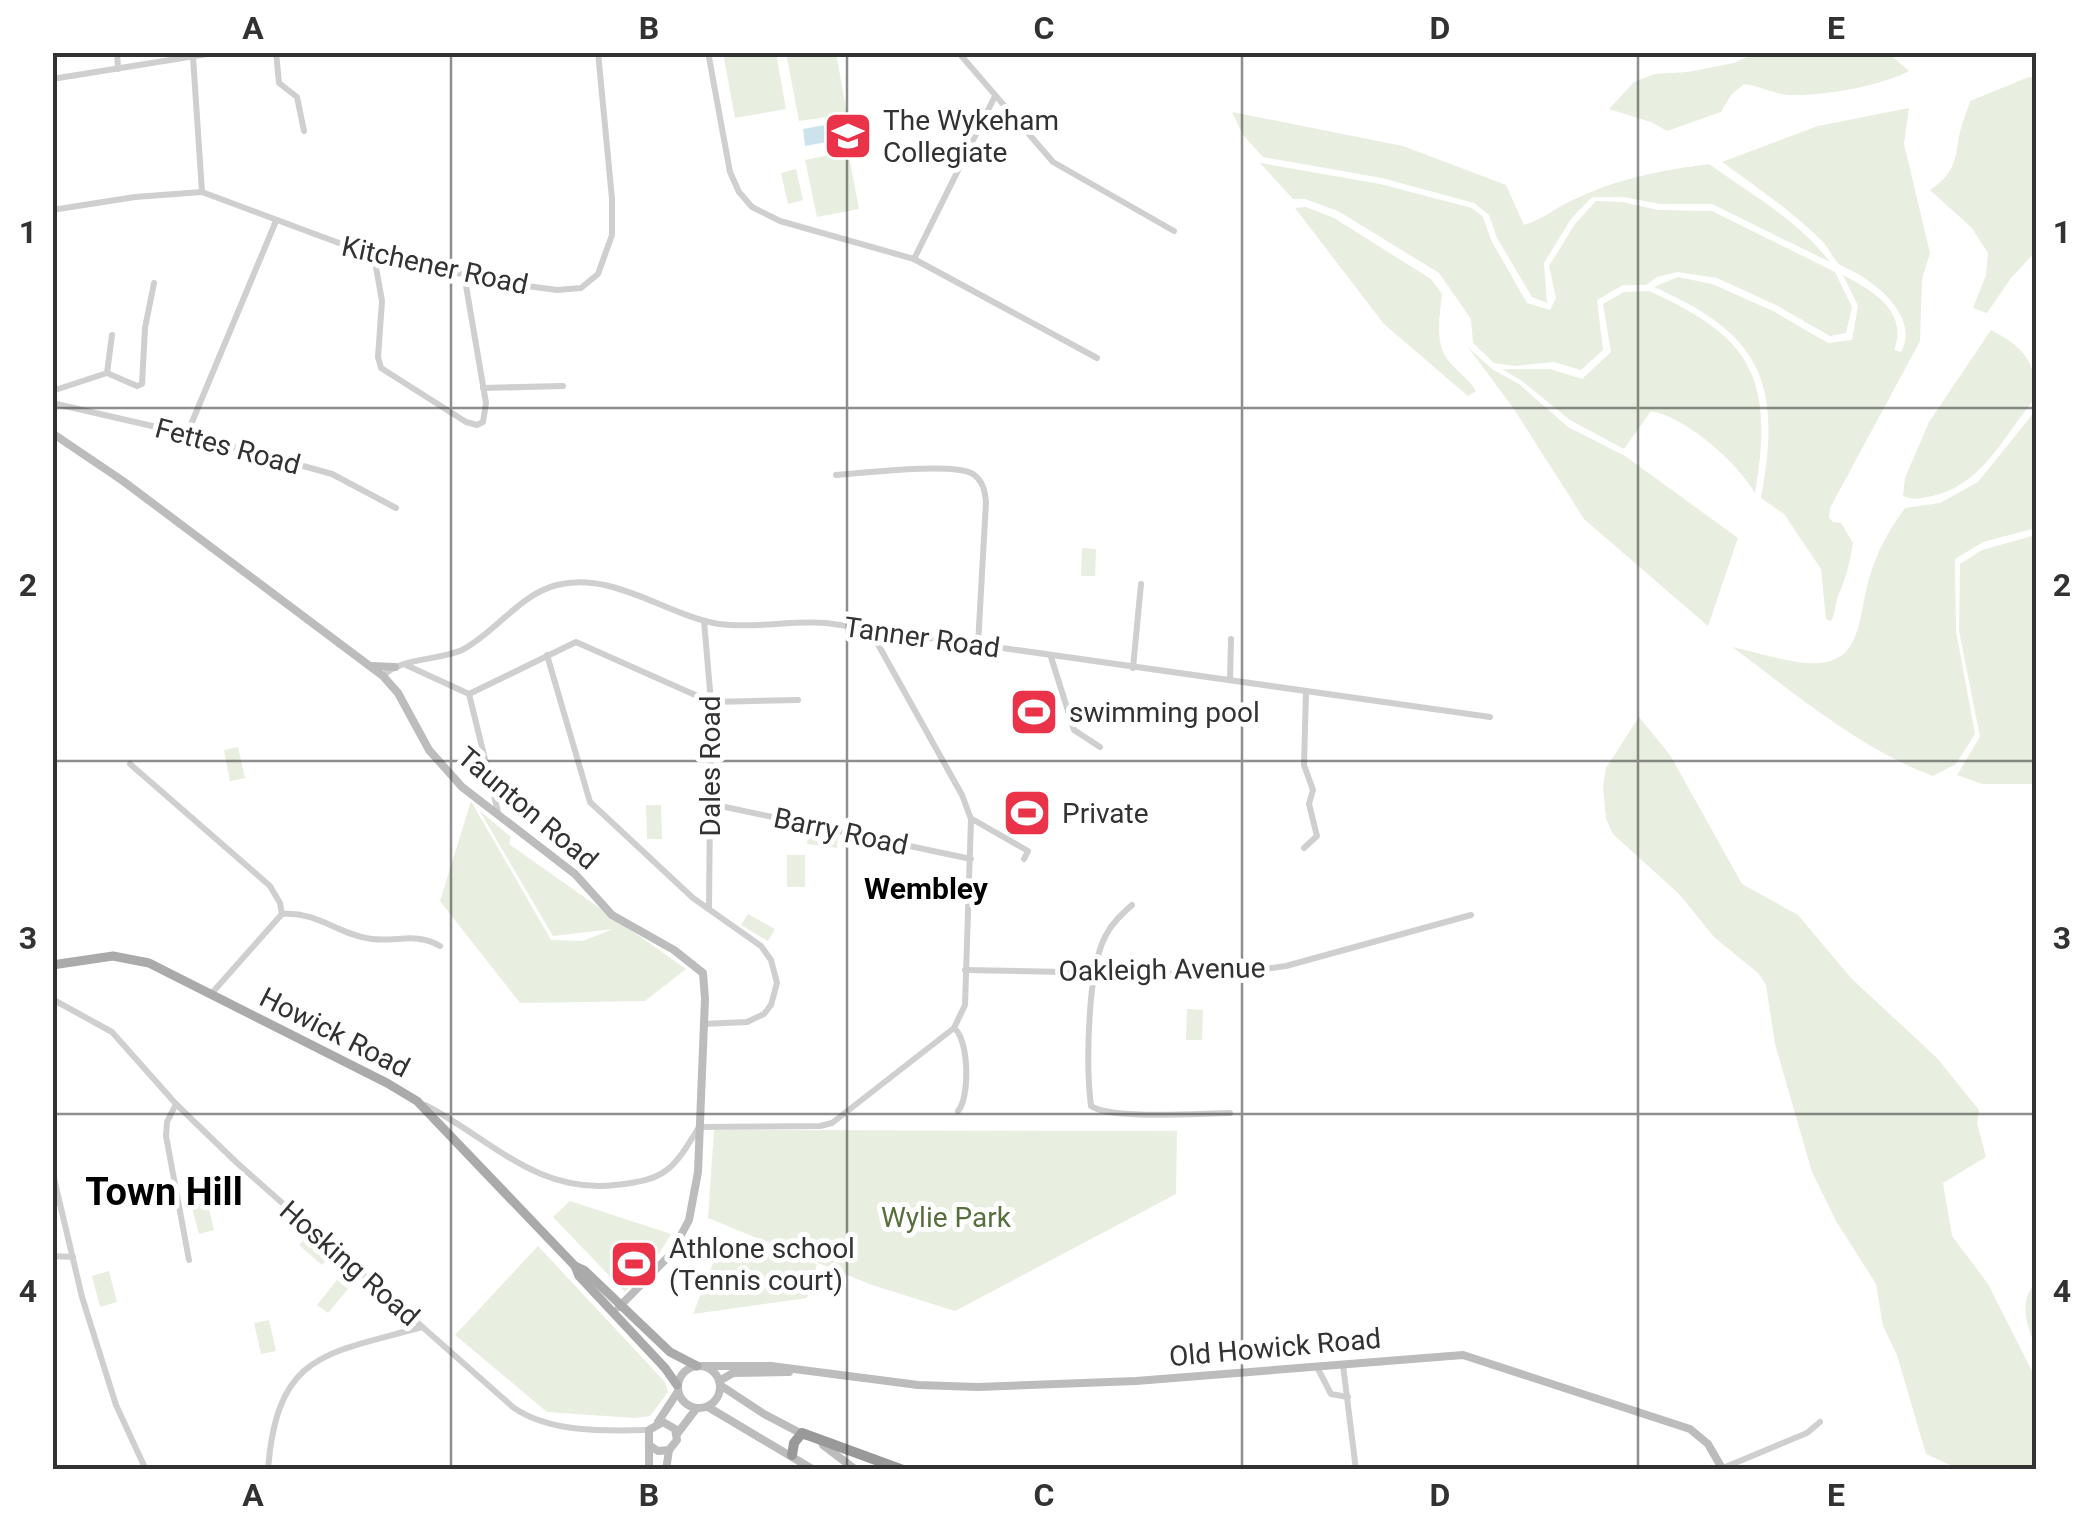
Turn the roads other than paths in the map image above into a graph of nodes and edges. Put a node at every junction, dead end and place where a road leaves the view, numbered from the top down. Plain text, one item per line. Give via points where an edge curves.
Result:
1 (117, 52) edge
2 (220, 52) edge
3 (276, 52) edge
4 (598, 52) edge
5 (708, 52) edge
6 (958, 52) edge
7 (193, 57) junction
8 (118, 68) junction
9 (52, 78) edge
10 (994, 98) junction
11 (304, 131) dead end
12 (202, 192) junction
13 (52, 210) edge
14 (276, 221) junction
15 (1174, 231) dead end
16 (374, 256) junction
17 (914, 259) junction
18 (464, 274) junction
19 (154, 283) dead end
20 (112, 334) dead end
21 (1097, 358) dead end
22 (107, 373) junction
23 (563, 386) dead end
24 (483, 388) junction
25 (52, 391) edge
26 (52, 403) edge
27 (187, 434) junction
28 (53, 436) edge
29 (836, 474) dead end
30 (396, 508) dead end
31 (1142, 584) dead end
32 (704, 621) junction
33 (870, 629) junction
34 (1231, 639) dead end
35 (978, 645) junction
36 (548, 655) junction
37 (1052, 657) junction
38 (371, 666) junction
39 (400, 666) junction
40 (1133, 668) junction
41 (383, 676) junction
42 (1230, 680) junction
43 (1306, 692) junction
44 (469, 694) junction
45 (798, 700) dead end
46 (711, 702) junction
47 (1490, 717) dead end
48 (1100, 747) dead end
49 (130, 764) dead end
50 (712, 804) junction
51 (498, 812) junction
52 (971, 818) junction
53 (1304, 848) dead end
54 (971, 858) junction
55 (1024, 859) dead end
56 (1132, 905) dead end
57 (709, 911) junction
58 (282, 914) junction
59 (1472, 915) dead end
60 (440, 946) dead end
61 (52, 962) edge
62 (966, 970) junction
63 (1095, 972) junction
64 (212, 994) junction
65 (52, 998) edge
66 (703, 1024) junction
67 (954, 1028) junction
68 (417, 1101) junction
69 (176, 1104) junction
70 (958, 1111) dead end
71 (1230, 1112) dead end
72 (699, 1128) junction
73 (466, 1130) junction
74 (453, 1138) junction
75 (699, 1146) junction
76 (684, 1155) junction
77 (52, 1170) edge
78 (52, 1256) edge
79 (73, 1256) junction
80 (190, 1260) dead end
81 (617, 1310) junction
82 (424, 1327) junction
83 (1343, 1365) junction
84 (700, 1366) junction
85 (1318, 1367) junction
86 (799, 1371) junction
87 (720, 1383) junction
88 (677, 1388) junction
89 (1348, 1397) junction
90 (708, 1407) junction
91 (696, 1409) junction
92 (658, 1422) junction
93 (1820, 1422) dead end
94 (802, 1433) junction
95 (677, 1434) junction
96 (649, 1439) junction
97 (669, 1450) junction
98 (142, 1455) junction
99 (792, 1456) junction
100 (1723, 1469) edge
101 (146, 1470) edge
102 (154, 1470) edge
103 (268, 1470) edge
104 (649, 1470) edge
105 (666, 1470) edge
106 (814, 1470) edge
107 (856, 1470) edge
108 (903, 1470) edge
109 (1356, 1470) edge

1 - 8 street
2 - 7 street
3 - 11 street via 279,83 298,97
4 - 18 street, Kitchener Road via 613,218 598,274 581,288 557,290
5 - 17 street via 730,172 744,200 780,221
6 - 10 street
7 - 8 street
7 - 12 street
8 - 9 street
10 - 15 street via 1053,162
10 - 17 street
12 - 13 street, Kitchener Road
12 - 14 street, Kitchener Road
14 - 16 street, Kitchener Road
14 - 27 street
16 - 18 street, Kitchener Road
16 - 24 street via 382,302 380,368 471,425 485,418
17 - 21 street
18 - 24 street
19 - 22 street via 142,384
20 - 22 street
22 - 25 street
23 - 24 street
26 - 27 street, Fettes Road
27 - 30 street, Fettes Road via 332,474
28 - 38 street, Taunton Road
29 - 35 street via 942,469 979,481 986,502
31 - 40 street
32 - 33 street, Tanner Road
32 - 39 street, Tanner Road via 621,590 558,584 466,648
32 - 46 street, Dales Road
33 - 35 street, Tanner Road
33 - 52 street
34 - 42 street
35 - 37 street, Tanner Road
36 - 44 street
36 - 46 street via 578,642
36 - 57 street via 590,802
37 - 40 street, Tanner Road
37 - 48 street via 1074,730
38 - 39 street
38 - 41 street, Taunton Road
39 - 41 street, Tanner Road
39 - 44 street
40 - 42 street, Tanner Road
41 - 51 street, Taunton Road via 438,762
42 - 43 street, Tanner Road
43 - 47 street, Tanner Road
43 - 53 street via 1304,765 1317,836
44 - 51 street
45 - 46 street
46 - 50 street, Dales Road
49 - 58 street via 270,886
50 - 54 street, Barry Road
50 - 57 street, Dales Road
51 - 66 street, Taunton Road via 575,874 612,915 699,967 706,986
52 - 54 street
52 - 55 street via 1028,851
54 - 62 street
56 - 63 street via 1108,930
57 - 66 street via 761,946 777,983 764,1014 747,1022
58 - 60 street via 310,915 366,938 419,937
58 - 64 street
59 - 63 street, Oakleigh Avenue via 1272,968
61 - 64 main road, Howick Road via 136,959
62 - 63 street, Oakleigh Avenue
62 - 67 street via 964,1013
63 - 71 street via 1092,1108
64 - 68 main road, Howick Road
65 - 69 street, Hosking Road via 112,1032
66 - 72 street, Taunton Road
67 - 70 street via 964,1049
67 - 72 street via 832,1122
68 - 73 street
68 - 74 main road, Howick Road
69 - 80 street via 166,1136
69 - 82 street, Hosking Road
72 - 75 street, Taunton Road
72 - 76 street
73 - 74 street
73 - 76 street via 553,1181 580,1186 653,1180
74 - 81 main road, Howick Road
75 - 76 street
75 - 81 street, Taunton Road via 694,1204 682,1236
77 - 79 street
78 - 79 street
79 - 98 street via 116,1404
81 - 84 main road, Howick Road via 670,1352
81 - 88 main road, Howick Road
82 - 96 street, Hosking Road via 527,1417 632,1430
82 - 103 street via 310,1363 284,1399
83 - 85 street, Old Howick Road
83 - 89 street
83 - 100 street, Old Howick Road via 1472,1357 1690,1429
84 - 86 street, Old Howick Road
84 - 87 street
84 - 88 street via 682,1374
85 - 86 street, Old Howick Road via 950,1388
85 - 89 street via 1332,1394
86 - 87 street, Old Howick Road via 733,1374
87 - 90 street
87 - 94 street
88 - 91 street
88 - 92 street
89 - 109 street
90 - 91 street
90 - 99 street
91 - 95 street
92 - 95 street
92 - 96 street
93 - 100 street
94 - 99 highway
94 - 107 street
94 - 108 highway
95 - 97 street
96 - 97 street via 658,1451
96 - 104 street
97 - 105 street
98 - 101 street
98 - 102 street
99 - 106 street

